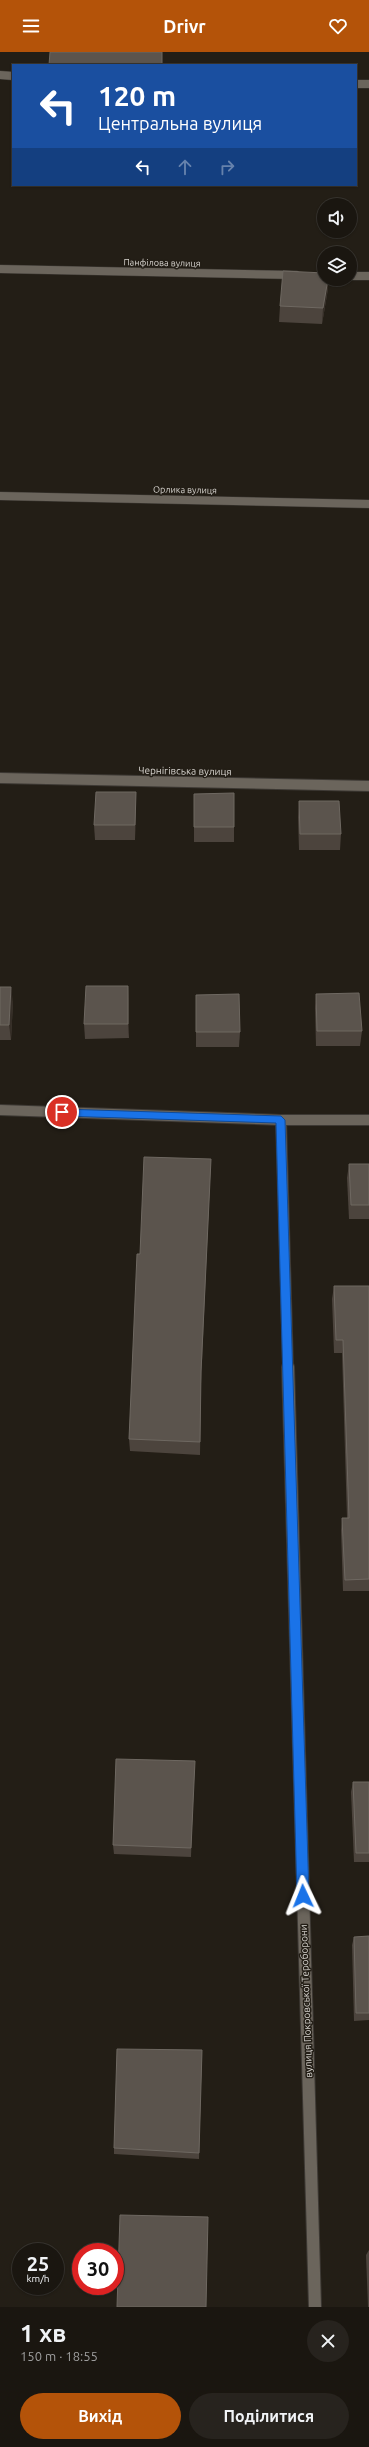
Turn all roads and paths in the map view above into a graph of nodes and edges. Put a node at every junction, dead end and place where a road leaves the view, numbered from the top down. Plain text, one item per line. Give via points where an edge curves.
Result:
1 (0, 76) edge
2 (12, 76) edge
3 (357, 84) edge
4 (369, 84) edge
5 (0, 269) edge
6 (308, 275) edge
7 (357, 276) edge
8 (369, 276) edge
9 (0, 496) edge
10 (369, 504) edge
11 (0, 778) edge
12 (369, 786) edge
13 (0, 1110) edge
14 (281, 1120) junction
15 (369, 1120) edge
16 (315, 2307) edge

1 - 2 street
3 - 4 street
5 - 6 street, Панфілова вулиця
7 - 8 street
9 - 10 street, Орлика вулиця
11 - 12 street, Чернігівська вулиця
13 - 14 street
14 - 15 street
14 - 16 street, вулиця Покровської Тероборони

